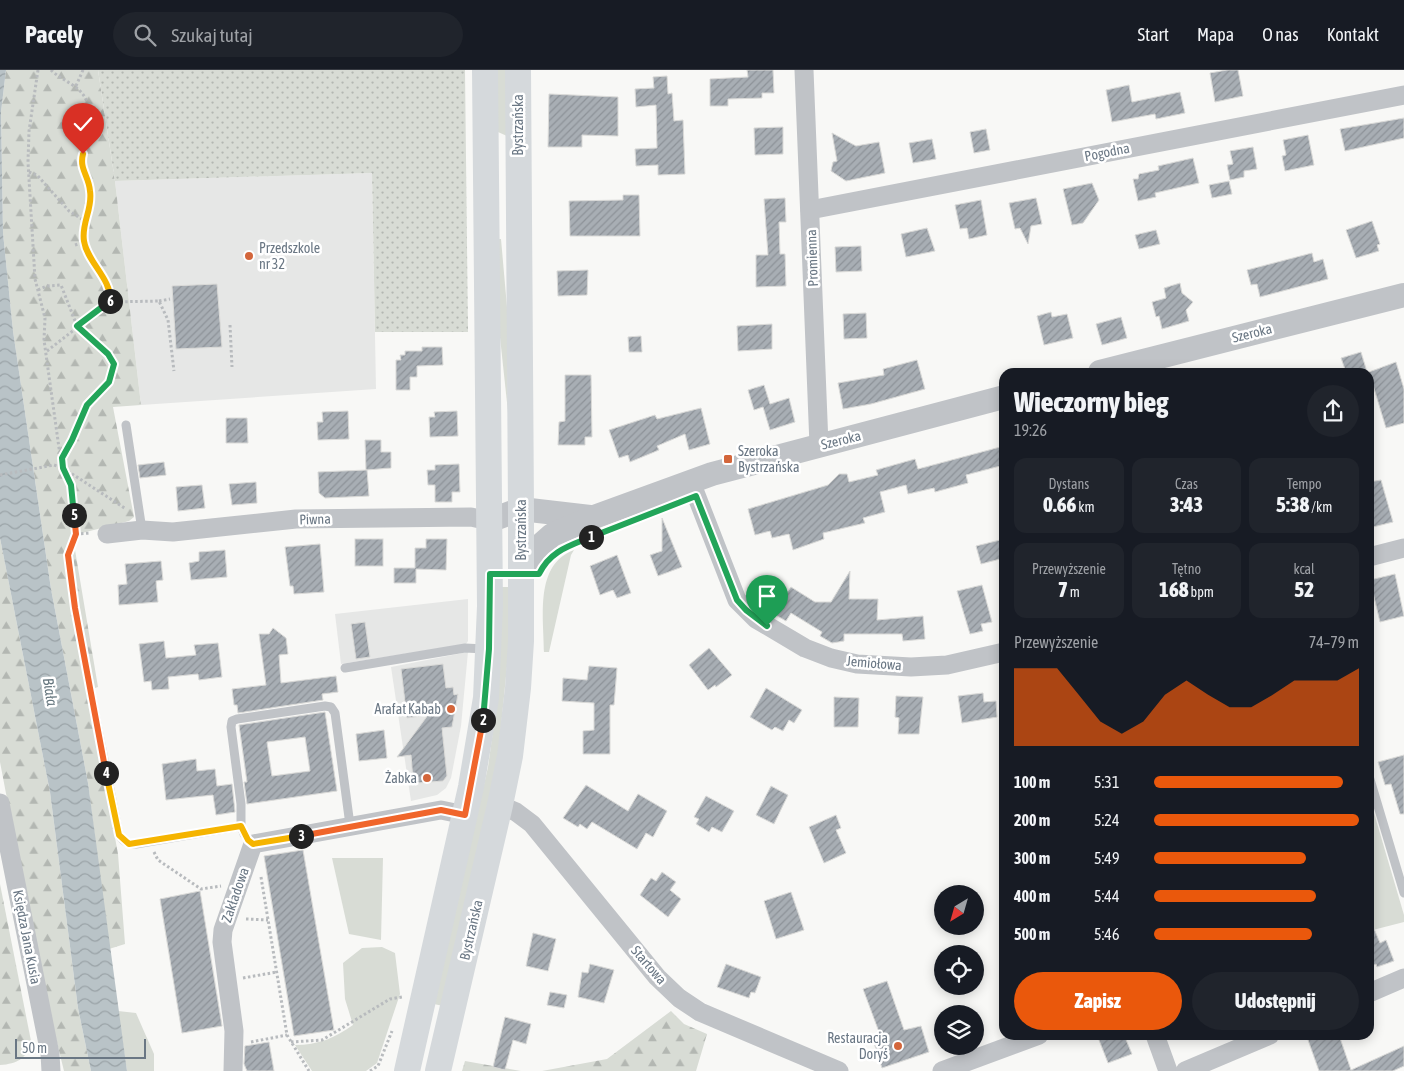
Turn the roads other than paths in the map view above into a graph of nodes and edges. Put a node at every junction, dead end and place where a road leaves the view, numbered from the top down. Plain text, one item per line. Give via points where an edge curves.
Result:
1 (485, 70) edge
2 (518, 70) edge
3 (804, 70) edge
4 (1404, 94) edge
5 (486, 139) junction
6 (518, 144) junction
7 (810, 210) junction
8 (1404, 294) edge
9 (1116, 368) edge
10 (999, 398) edge
11 (126, 425) dead end
12 (819, 445) junction
13 (691, 482) junction
14 (521, 509) junction
15 (594, 517) junction
16 (489, 521) junction
17 (142, 530) junction
18 (107, 534) dead end
19 (521, 535) junction
20 (552, 535) junction
21 (1404, 548) edge
22 (1374, 556) edge
23 (521, 574) junction
24 (489, 649) junction
25 (999, 653) edge
26 (345, 668) dead end
27 (92, 694) road end
28 (1374, 793) edge
29 (0, 803) edge
30 (500, 806) junction
31 (465, 815) junction
32 (350, 825) junction
33 (241, 826) junction
34 (253, 844) junction
35 (1404, 893) edge
36 (1404, 978) edge
37 (1374, 991) edge
38 (1026, 1040) edge
39 (1157, 1040) edge
40 (1258, 1040) edge
41 (51, 1071) edge
42 (232, 1071) edge
43 (407, 1071) edge
44 (438, 1071) edge
45 (839, 1071) edge
46 (942, 1071) edge
47 (1168, 1071) edge
48 (1185, 1071) edge

1 - 5 main road
2 - 6 main road, Bystrzańska
3 - 7 street, Promienna
4 - 7 street, Pogodna
5 - 6 main road
5 - 16 main road
6 - 14 main road, Bystrzańska
7 - 12 street, Promienna
8 - 9 street, Szeroka
10 - 12 street, Szeroka
11 - 17 lane
12 - 13 street, Szeroka
13 - 15 street, Szeroka
13 - 25 street, Jemiołowa via 737,600 756,619 805,648 857,664 911,667 947,665
14 - 15 street, Szeroka
14 - 16 street
14 - 19 main road, Bystrzańska
15 - 20 street, Szeroka
16 - 17 street, Piwna via 471,516 296,519 173,532
16 - 19 street, Szeroka
16 - 24 main road
17 - 18 street, Piwna
19 - 20 street, Szeroka
19 - 23 main road, Bystrzańska
20 - 23 street, Szeroka via 535,550
21 - 22 street
23 - 30 main road, Bystrzańska via 517,705
24 - 26 lane via 465,648
24 - 31 main road via 480,742
27 - 33 lane via 119,835 129,844
28 - 35 lane
29 - 41 street, Księdza Jana Kusia
30 - 44 main road, Bystrzańska
30 - 45 street, Startowa via 516,812 532,824 657,977 679,998 700,1012
31 - 32 street via 441,810
31 - 43 main road
32 - 33 lane via 335,713 331,707 325,706 232,721 230,727
32 - 34 street
33 - 34 lane
34 - 42 street, Zakładowa via 223,930 234,1031
36 - 37 street
38 - 46 street
39 - 47 street
40 - 48 street

